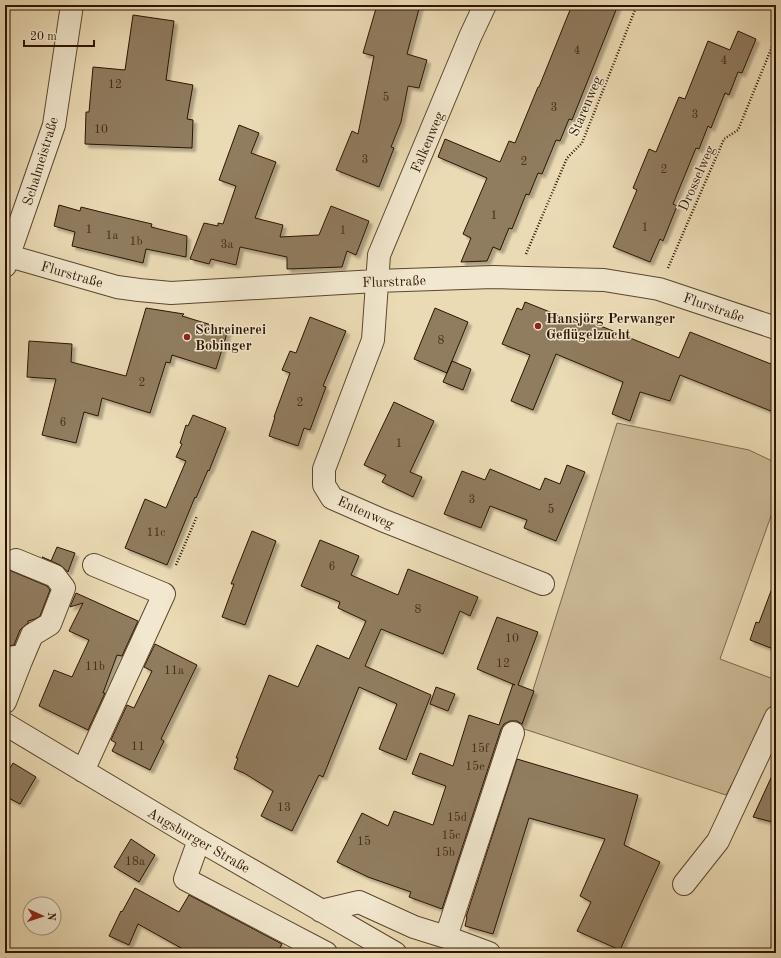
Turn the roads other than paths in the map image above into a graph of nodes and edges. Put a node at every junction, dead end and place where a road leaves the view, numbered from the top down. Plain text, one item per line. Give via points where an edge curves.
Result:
1 (72, 5) edge
2 (485, 5) edge
3 (7, 261) edge
4 (376, 281) junction
5 (776, 328) edge
6 (16, 560) dead end
7 (94, 565) dead end
8 (543, 584) dead end
9 (5, 702) edge
10 (776, 717) edge
11 (5, 724) edge
12 (513, 733) dead end
13 (83, 771) junction
14 (199, 840) junction
15 (684, 884) dead end
16 (321, 911) junction
17 (446, 937) junction
18 (370, 948) edge
19 (326, 953) edge
20 (395, 953) edge
21 (489, 953) edge

1 - 3 street, Schalmeistraße via 54,125
2 - 4 street, Falkenweg via 379,255
3 - 4 street, Flurstraße via 117,287 171,293
4 - 5 street, Flurstraße via 493,277 604,280 659,288
4 - 8 street, Entenweg via 373,340 324,470 324,485 332,498
6 - 9 street via 55,576 64,588 50,624 32,635 17,659
7 - 13 street via 164,594
10 - 15 street via 718,841
11 - 13 street, Augsburger Straße
12 - 17 street
13 - 14 street, Augsburger Straße
14 - 16 street, Augsburger Straße
14 - 19 street via 186,879
16 - 17 street via 359,902 414,927
16 - 18 street, Augsburger Straße
17 - 21 street
18 - 20 street, Augsburger Straße

